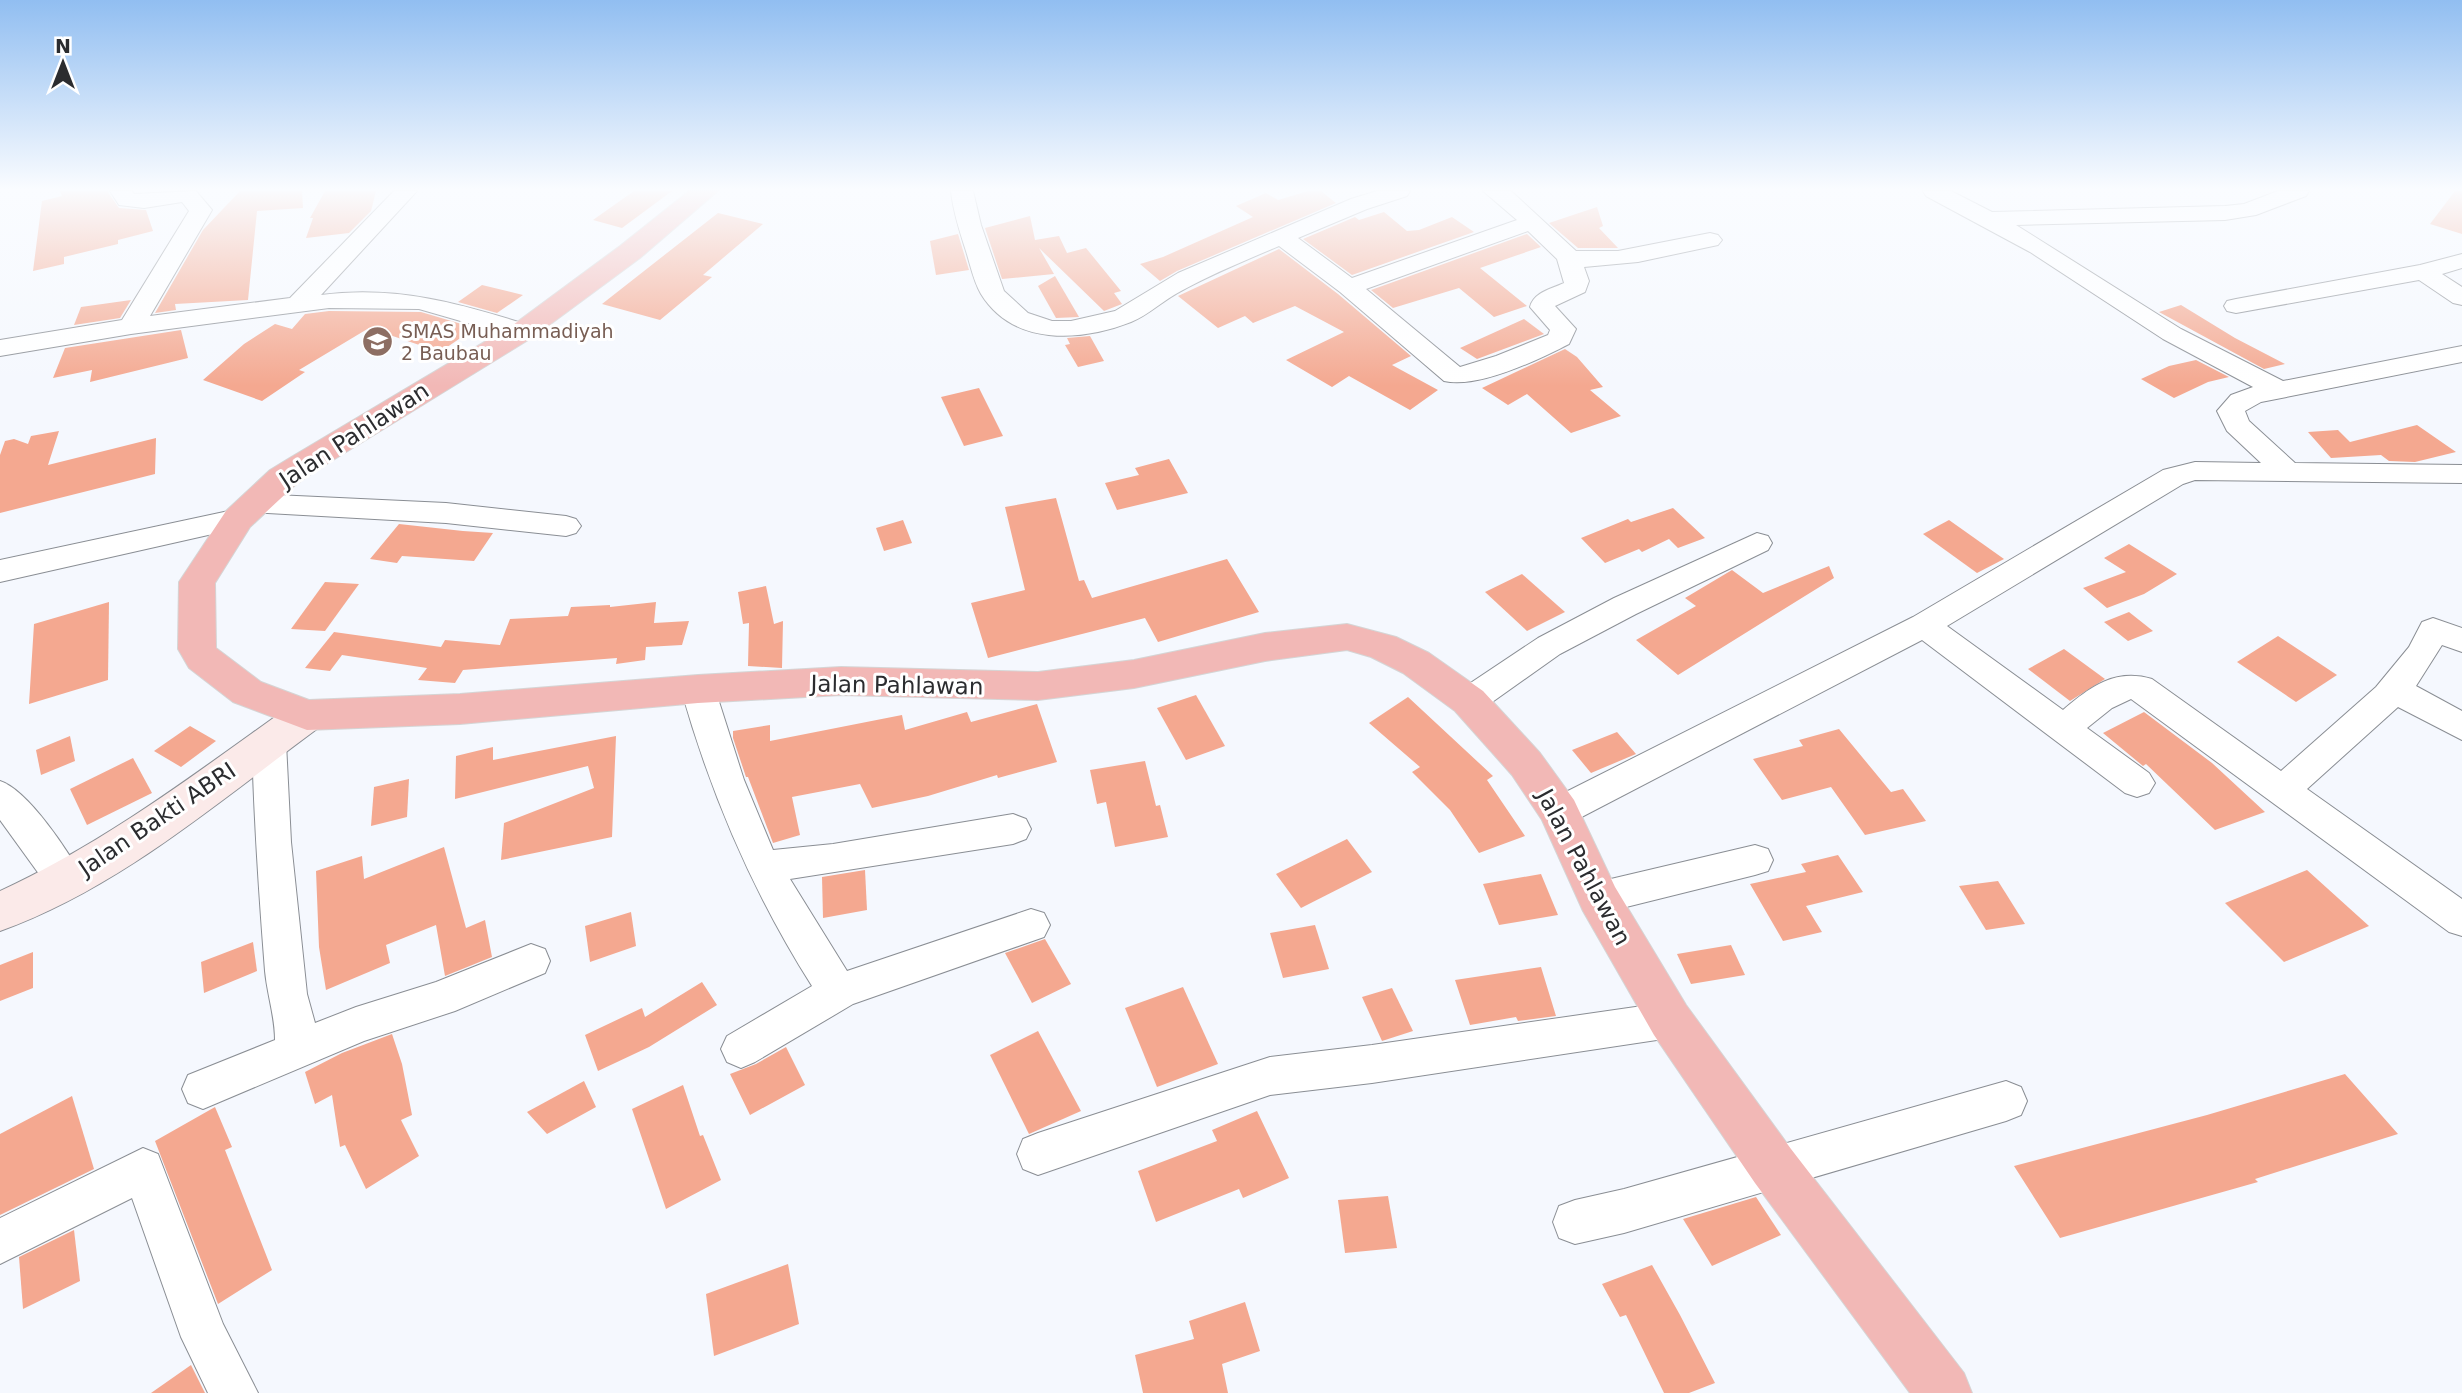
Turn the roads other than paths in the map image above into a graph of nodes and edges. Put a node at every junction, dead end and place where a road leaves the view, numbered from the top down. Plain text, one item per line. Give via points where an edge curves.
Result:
1 (173, 256) edge
2 (344, 256) edge
3 (625, 256) edge
4 (980, 256) edge
5 (1234, 256) edge
6 (1307, 256) edge
7 (1435, 256) edge
8 (1625, 256) edge
9 (2052, 256) edge
10 (1568, 257) joint
11 (2462, 261) edge
12 (2423, 272) junction
13 (1349, 286) junction
14 (2462, 298) edge
15 (299, 303) junction
16 (2236, 306) dead end
17 (131, 326) junction
18 (523, 331) junction
19 (0, 348) edge
20 (2462, 354) edge
21 (2279, 390) junction
22 (2288, 473) junction
23 (2462, 474) edge
24 (246, 511) junction
25 (566, 526) dead end
26 (1757, 543) dead end
27 (0, 571) edge
28 (1924, 625) junction
29 (2462, 640) edge
30 (698, 689) junction
31 (2395, 690) junction
32 (1469, 701) junction
33 (307, 715) junction
34 (2462, 727) edge
35 (2063, 728) junction
36 (269, 743) junction
37 (2137, 783) dead end
38 (2282, 790) junction
39 (0, 795) edge
40 (1559, 812) junction
41 (1013, 829) dead end
42 (1755, 860) dead end
43 (763, 867) junction
44 (65, 881) junction
45 (1598, 898) junction
46 (0, 912) edge
47 (2462, 920) edge
48 (1031, 925) dead end
49 (531, 961) dead end
50 (840, 991) junction
51 (1670, 1020) junction
52 (741, 1049) dead end
53 (296, 1051) junction
54 (203, 1089) dead end
55 (2006, 1101) dead end
56 (1038, 1154) dead end
57 (1773, 1166) junction
58 (1575, 1222) dead end
59 (0, 1242) edge
60 (234, 1393) edge
61 (1944, 1393) edge

1 - 17 street
2 - 15 street
3 - 18 highway, Jalan Pahlawan
4 - 5 street via 994,295 1012,313 1028,324 1074,329 1122,317 1153,296
6 - 13 street
7 - 13 street
8 - 10 street via 1598,261
9 - 21 street via 2172,334
10 - 13 street via 1576,287 1543,302 1542,307 1563,330 1560,339 1458,377
11 - 12 street
12 - 14 street
12 - 16 street
15 - 17 street
15 - 18 street via 419,302
17 - 19 street
18 - 24 highway, Jalan Pahlawan via 300,466
20 - 21 street
21 - 22 street via 2244,397 2231,411 2237,425
22 - 23 street
22 - 28 street via 2194,471 2173,477
24 - 25 street via 446,513
24 - 27 street
24 - 33 highway, Jalan Pahlawan via 197,582 197,649 202,659 247,692
26 - 32 street via 1549,646
28 - 35 street
28 - 40 street
29 - 31 street via 2434,630
30 - 32 highway, Jalan Pahlawan via 841,681 1038,686 1347,637 1416,663
30 - 33 highway, Jalan Pahlawan via 460,709
30 - 43 street via 742,824
31 - 34 street
31 - 38 street
32 - 40 highway, Jalan Pahlawan via 1519,755
33 - 36 street, Jalan Bakti ABRI
35 - 37 street
35 - 38 street via 2119,687 2133,685
36 - 44 street, Jalan Bakti ABRI via 139,836
36 - 53 street via 272,842
38 - 47 street
39 - 44 street
40 - 45 highway, Jalan Pahlawan
41 - 43 street
42 - 45 street
43 - 50 street
44 - 46 street, Jalan Bakti ABRI
45 - 51 highway, Jalan Pahlawan
48 - 50 street
49 - 53 street
50 - 52 street
51 - 56 street via 1270,1076
51 - 57 highway, Jalan Pahlawan
53 - 54 street
55 - 57 street
57 - 58 street
57 - 61 highway, Jalan Pahlawan
59 - 60 street via 143,1169 204,1337

